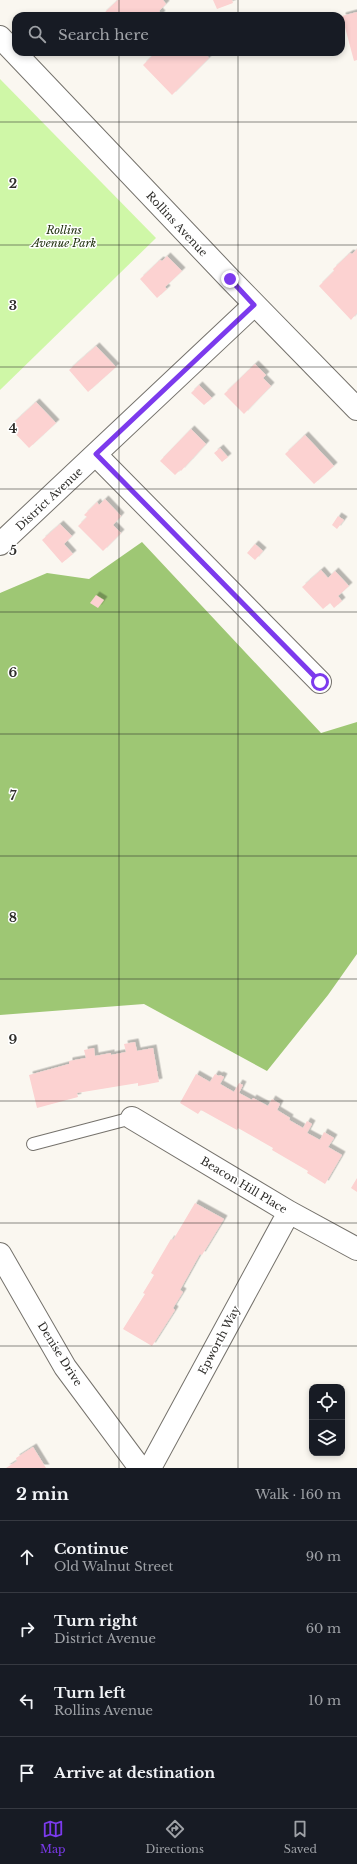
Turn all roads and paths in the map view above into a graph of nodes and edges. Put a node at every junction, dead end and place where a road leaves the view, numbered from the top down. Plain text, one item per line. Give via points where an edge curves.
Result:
1 (0, 37) edge
2 (12, 50) edge
3 (18, 56) edge
4 (254, 305) junction
5 (357, 408) edge
6 (96, 454) junction
7 (0, 544) edge
8 (320, 682) dead end
9 (132, 1118) joint
10 (33, 1144) dead end
11 (289, 1212) junction
12 (357, 1249) edge
13 (0, 1254) edge
14 (6, 1279) edge
15 (140, 1468) edge
16 (150, 1468) edge

1 - 2 street, Rollins Avenue
3 - 4 street, Rollins Avenue
4 - 5 street, Rollins Avenue
4 - 6 street, District Avenue
6 - 7 street, District Avenue
6 - 8 street
9 - 10 lane
9 - 11 street, Beacon Hill Place
11 - 12 street, Beacon Hill Place
11 - 16 street, Epworth Way
13 - 14 street, Denise Drive
14 - 15 street, Denise Drive via 65,1367

